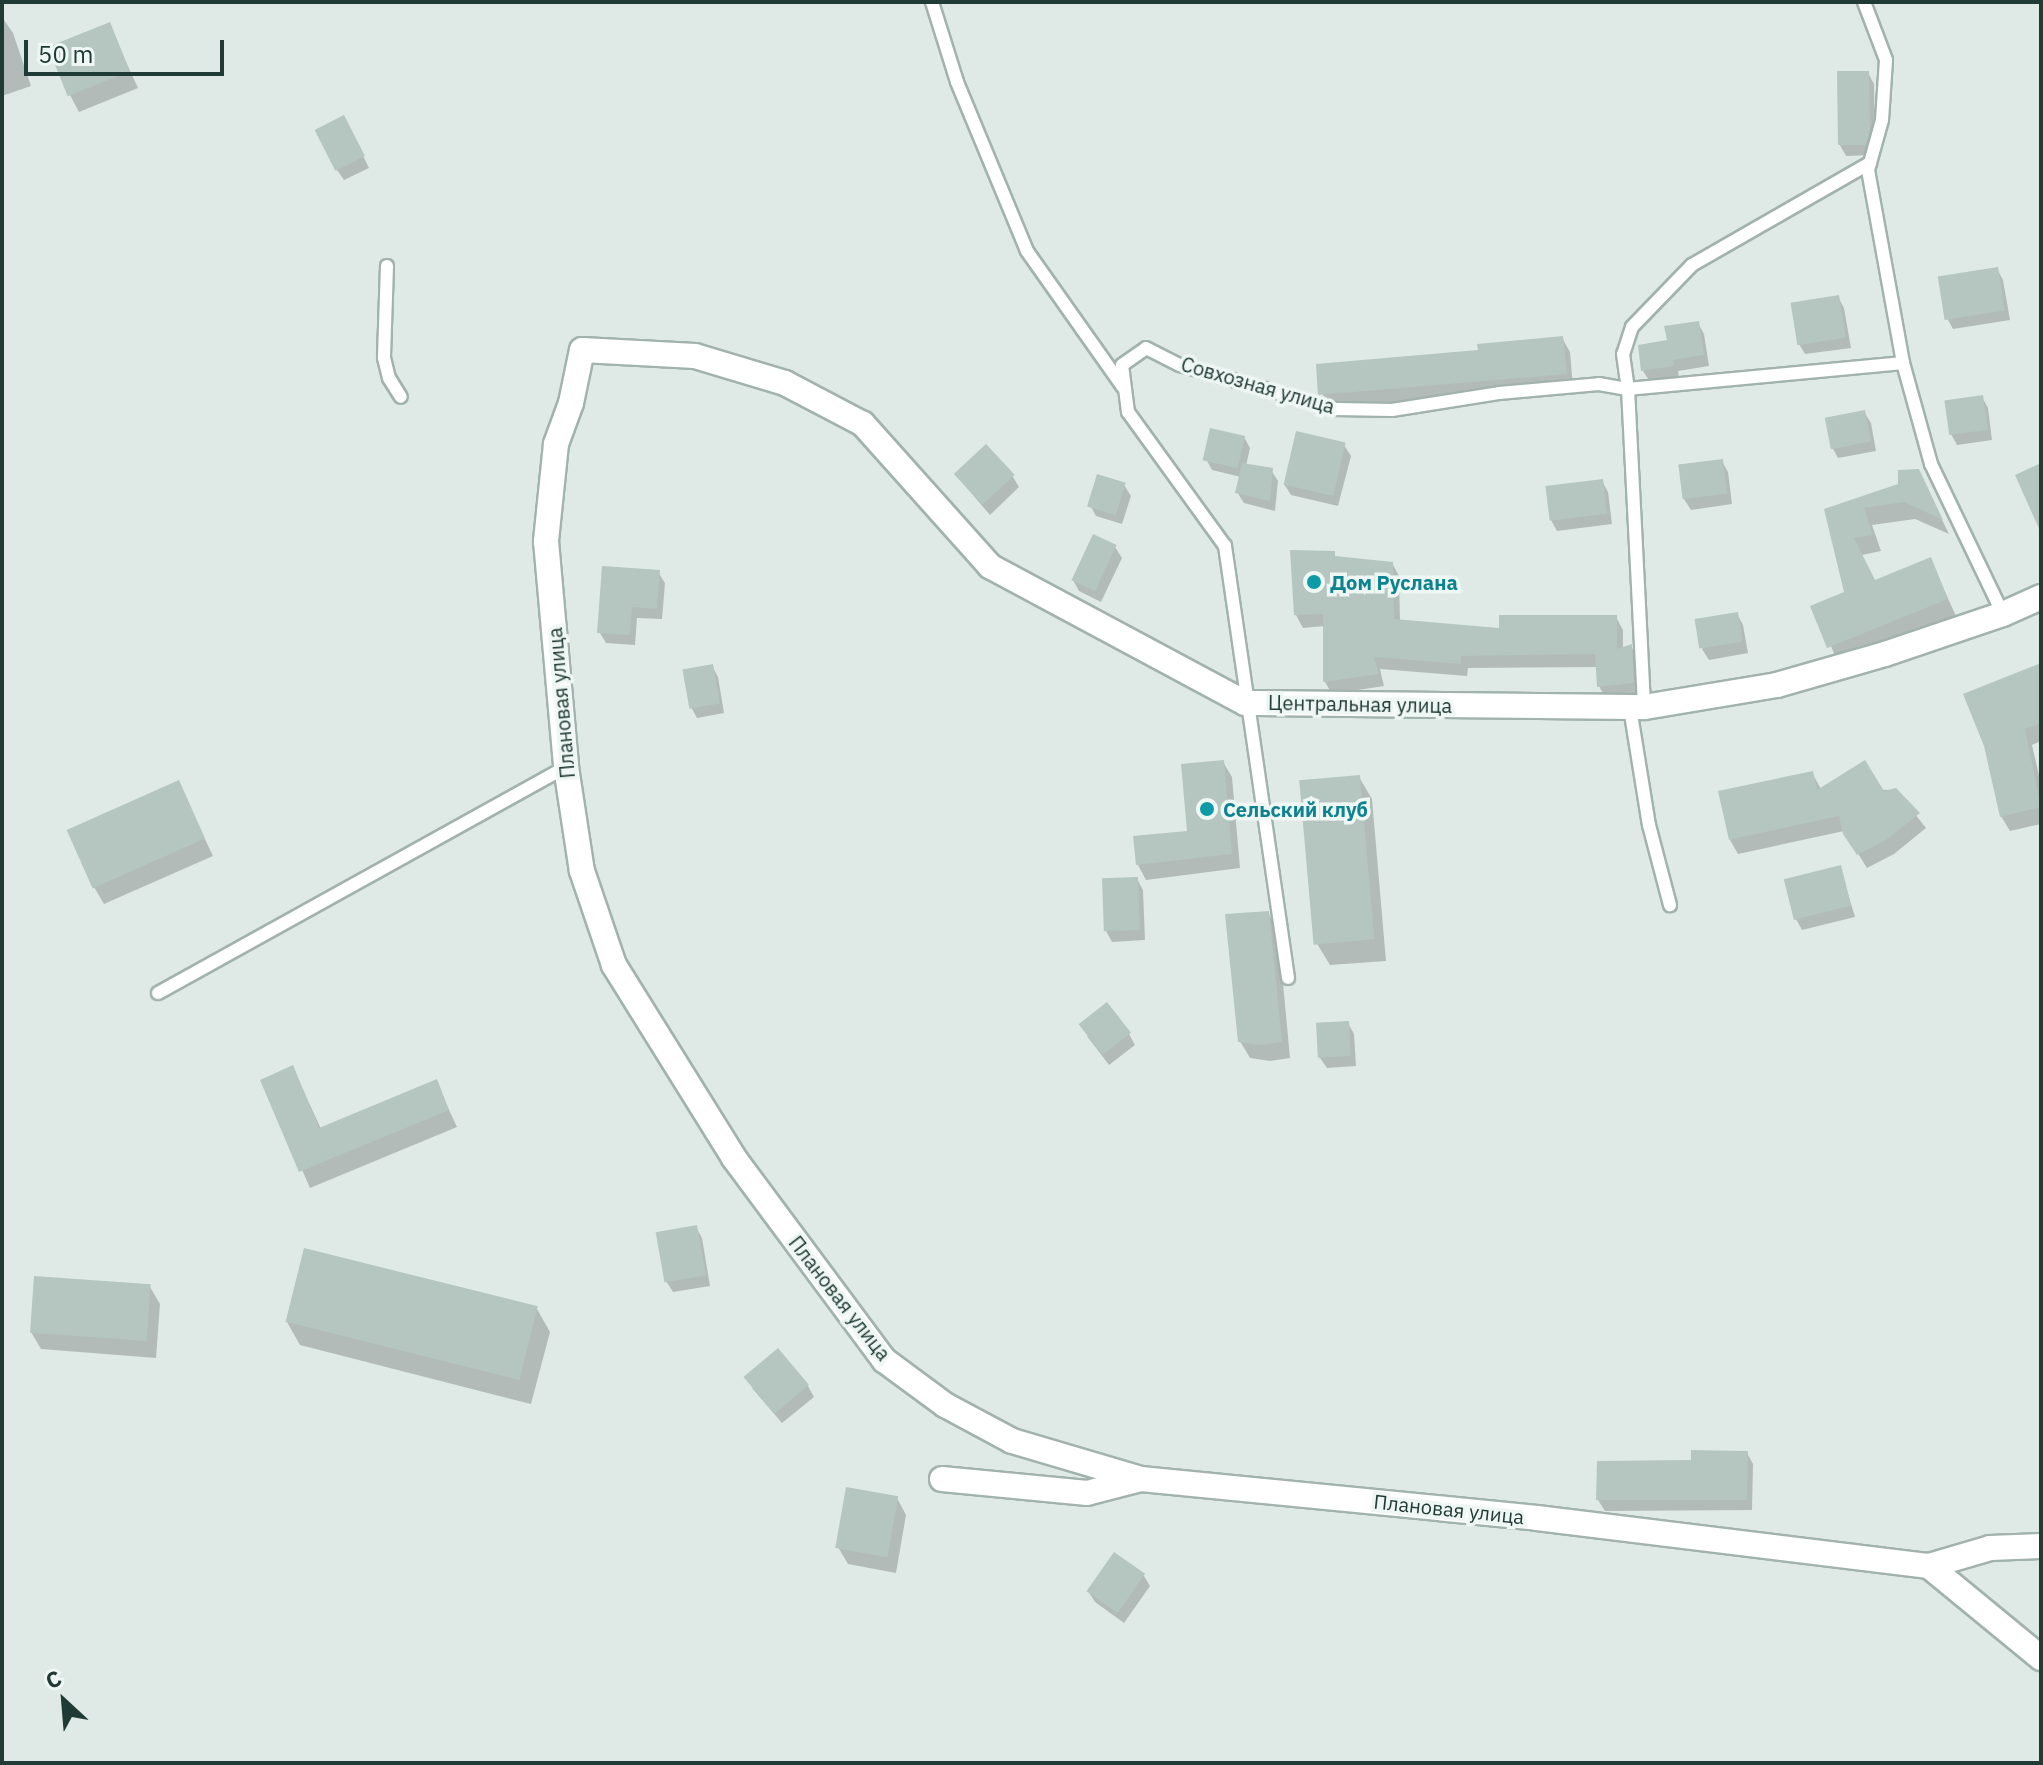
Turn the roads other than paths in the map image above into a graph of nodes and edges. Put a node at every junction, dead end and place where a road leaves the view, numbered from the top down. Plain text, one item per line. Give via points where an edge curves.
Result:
1 (932, 2) edge
2 (1864, 2) edge
3 (1870, 163) junction
4 (387, 266) dead end
5 (582, 350) joint
6 (1903, 363) junction
7 (1628, 389) junction
8 (1125, 390) junction
9 (401, 397) dead end
10 (2041, 597) edge
11 (2003, 614) junction
12 (1245, 703) junction
13 (1637, 707) junction
14 (566, 767) junction
15 (1670, 905) dead end
16 (1288, 978) dead end
17 (158, 993) dead end
18 (942, 1479) dead end
19 (1141, 1479) junction
20 (2041, 1546) edge
21 (1929, 1566) junction
22 (2041, 1658) edge

1 - 8 lane via 957,82 1027,251
2 - 3 lane via 1886,60 1882,120
3 - 6 lane
3 - 7 lane via 1692,265 1632,327 1623,354
4 - 9 lane via 384,358
5 - 12 street, Центральная улица via 695,356 785,383 863,424 990,566
5 - 14 street, Плановая улица via 556,444 546,541
6 - 7 lane, Совхозная улица
6 - 11 lane via 1931,464
7 - 8 lane, Совхозная улица via 1599,384 1392,410 1336,409 1180,365 1146,348 1122,365
7 - 13 lane
8 - 12 lane via 1128,412 1225,546
10 - 11 street, Центральная улица
11 - 13 street, Центральная улица via 1777,685
12 - 13 street, Центральная улица
12 - 16 lane
13 - 15 lane via 1649,825
14 - 17 lane
14 - 19 street, Плановая улица via 582,871 614,965 734,1158 884,1360 945,1405 1012,1441
18 - 19 street via 1087,1493
19 - 21 street, Плановая улица via 1537,1518
20 - 21 street, Плановая улица via 1990,1548
21 - 22 street

